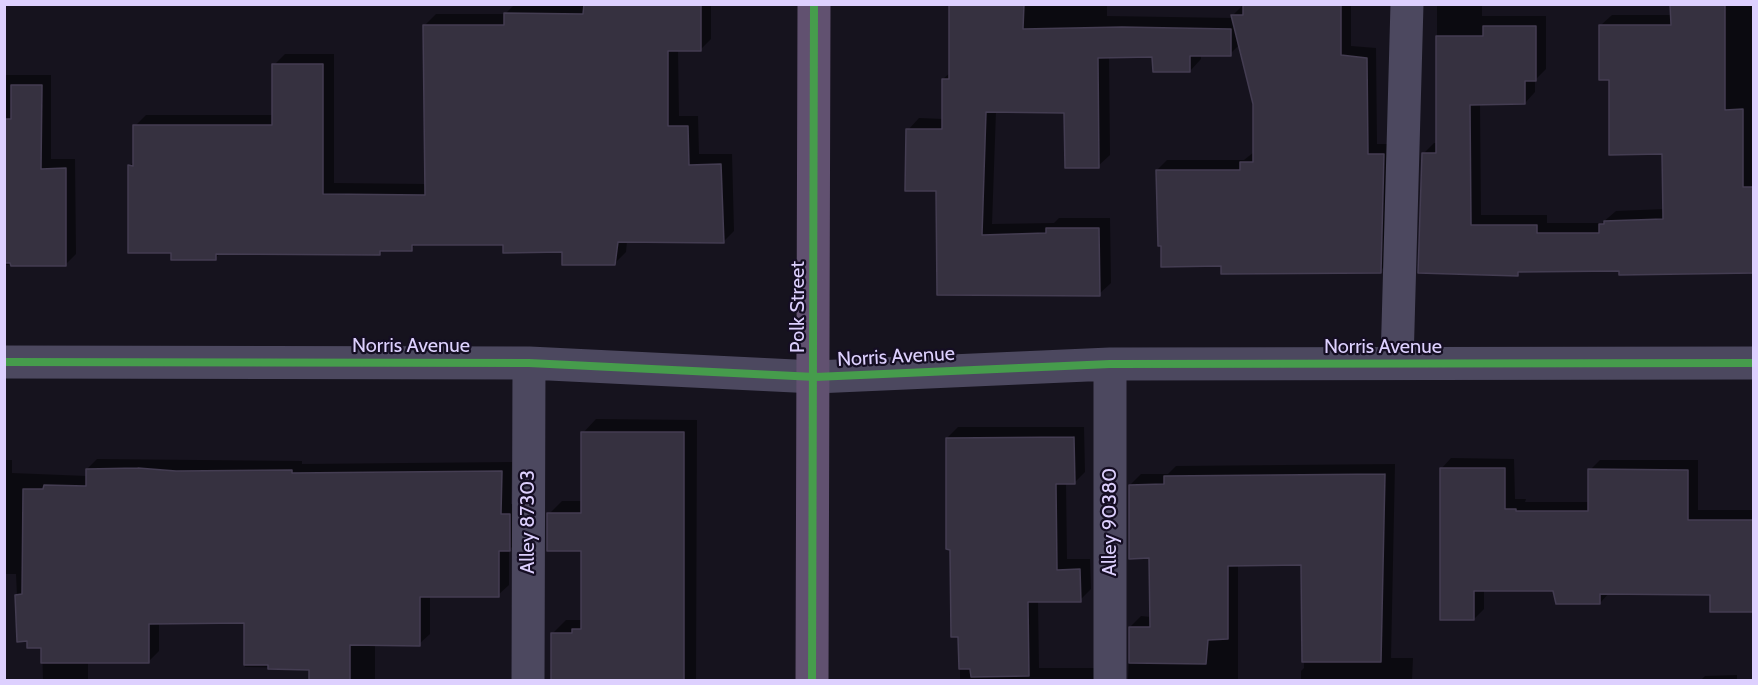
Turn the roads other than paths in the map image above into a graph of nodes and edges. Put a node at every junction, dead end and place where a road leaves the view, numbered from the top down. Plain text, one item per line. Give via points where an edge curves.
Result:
1 (814, 4) edge
2 (1407, 4) edge
3 (4, 362) edge
4 (529, 363) junction
5 (1110, 363) junction
6 (1397, 363) junction
7 (1754, 363) edge
8 (815, 377) junction
9 (528, 681) edge
10 (812, 681) edge
11 (1110, 681) edge

1 - 8 main road, Polk Street
2 - 6 street
3 - 4 street, Norris Avenue
4 - 8 street, Norris Avenue
4 - 9 street, Alley 87303
5 - 6 street, Norris Avenue
5 - 8 street, Norris Avenue
5 - 11 street, Alley 90380
6 - 7 street, Norris Avenue
8 - 10 main road, Polk Street

